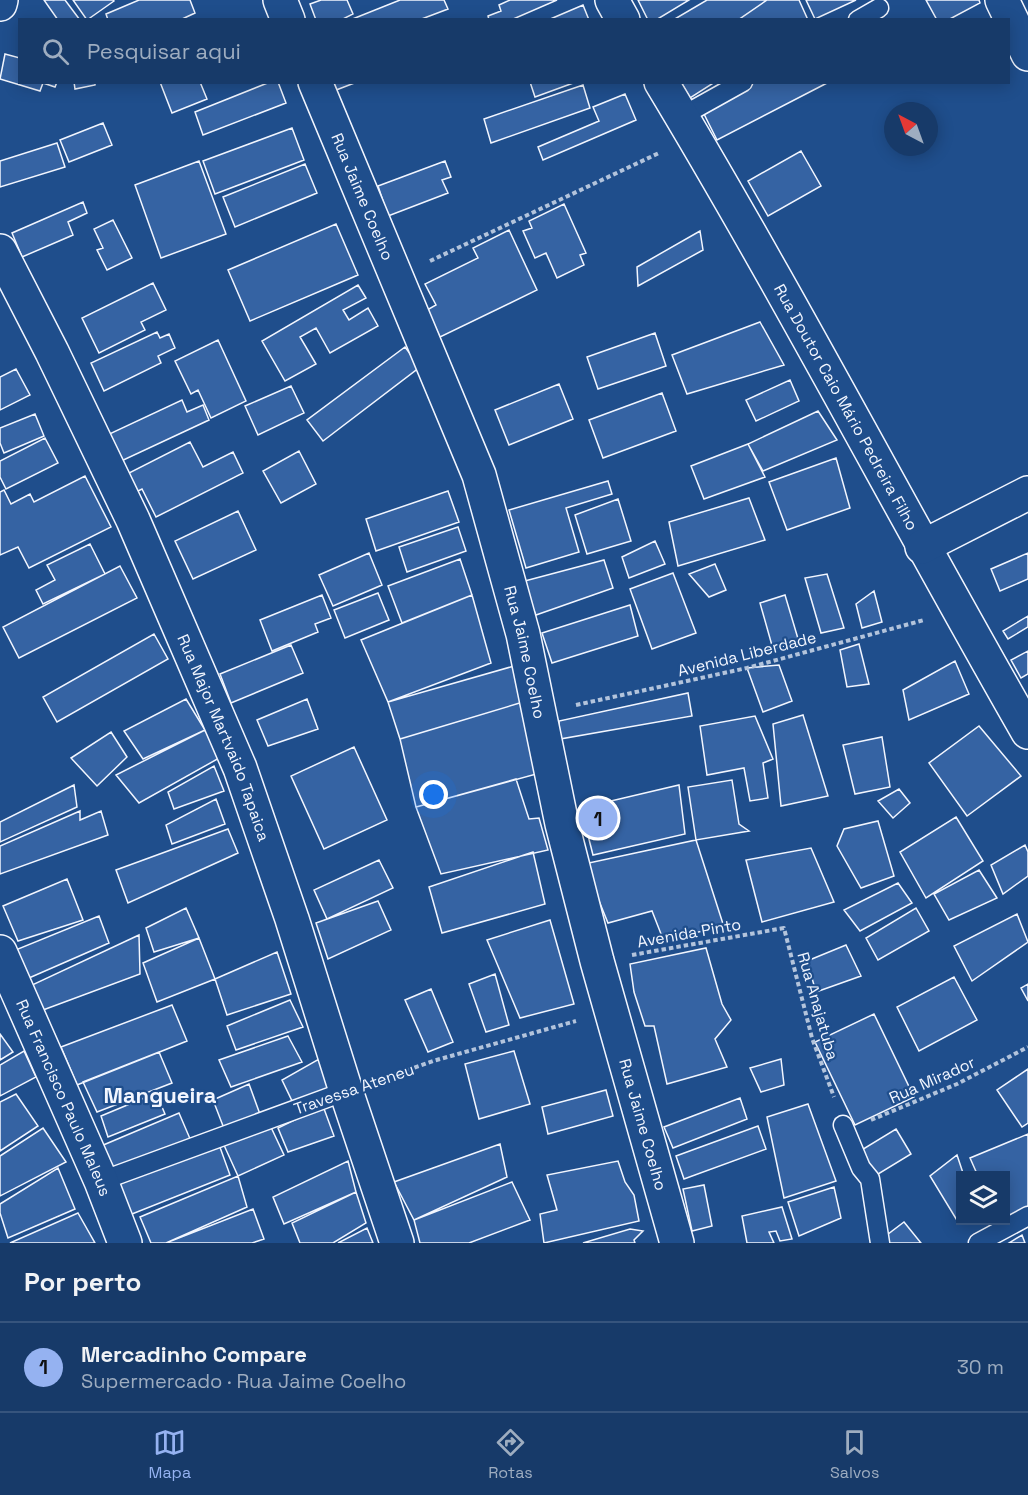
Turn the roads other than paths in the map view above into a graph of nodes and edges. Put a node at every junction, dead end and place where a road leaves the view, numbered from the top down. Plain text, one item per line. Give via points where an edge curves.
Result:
1 (280, 0) edge
2 (612, 0) edge
3 (1002, 0) edge
4 (879, 8) dead end
5 (287, 18) edge
6 (622, 18) edge
7 (862, 18) edge
8 (1028, 54) edge
9 (316, 84) edge
10 (662, 84) edge
11 (740, 84) edge
12 (688, 126) junction
13 (0, 251) edge
14 (1028, 493) edge
15 (922, 547) junction
16 (1028, 732) edge
17 (0, 952) edge
18 (346, 1091) junction
19 (843, 1125) road end
20 (101, 1181) junction
21 (1028, 1216) edge
22 (125, 1243) edge
23 (397, 1243) edge
24 (676, 1243) edge
25 (880, 1243) edge
26 (978, 1243) edge

1 - 5 street
2 - 6 street
3 - 8 street
4 - 7 lane
9 - 24 street, Rua Jaime Coelho via 479,475 507,570 562,824 597,961
10 - 12 street, Rua Doutor Caio Mário Pedreira Filho
11 - 12 lane
12 - 15 street, Rua Doutor Caio Mário Pedreira Filho via 848,404
13 - 18 street, Rua Major Martvaido Tapaica via 133,520 240,768
14 - 15 street
15 - 16 street, Rua Doutor Caio Mário Pedreira Filho
17 - 20 street, Rua Francisco Paulo Maleus
18 - 20 lane, Travessa Ateneu
18 - 23 street, Rua Major Martvaido Tapaica
19 - 25 lane via 861,1168 870,1179
20 - 22 street, Rua Francisco Paulo Maleus
21 - 26 lane

